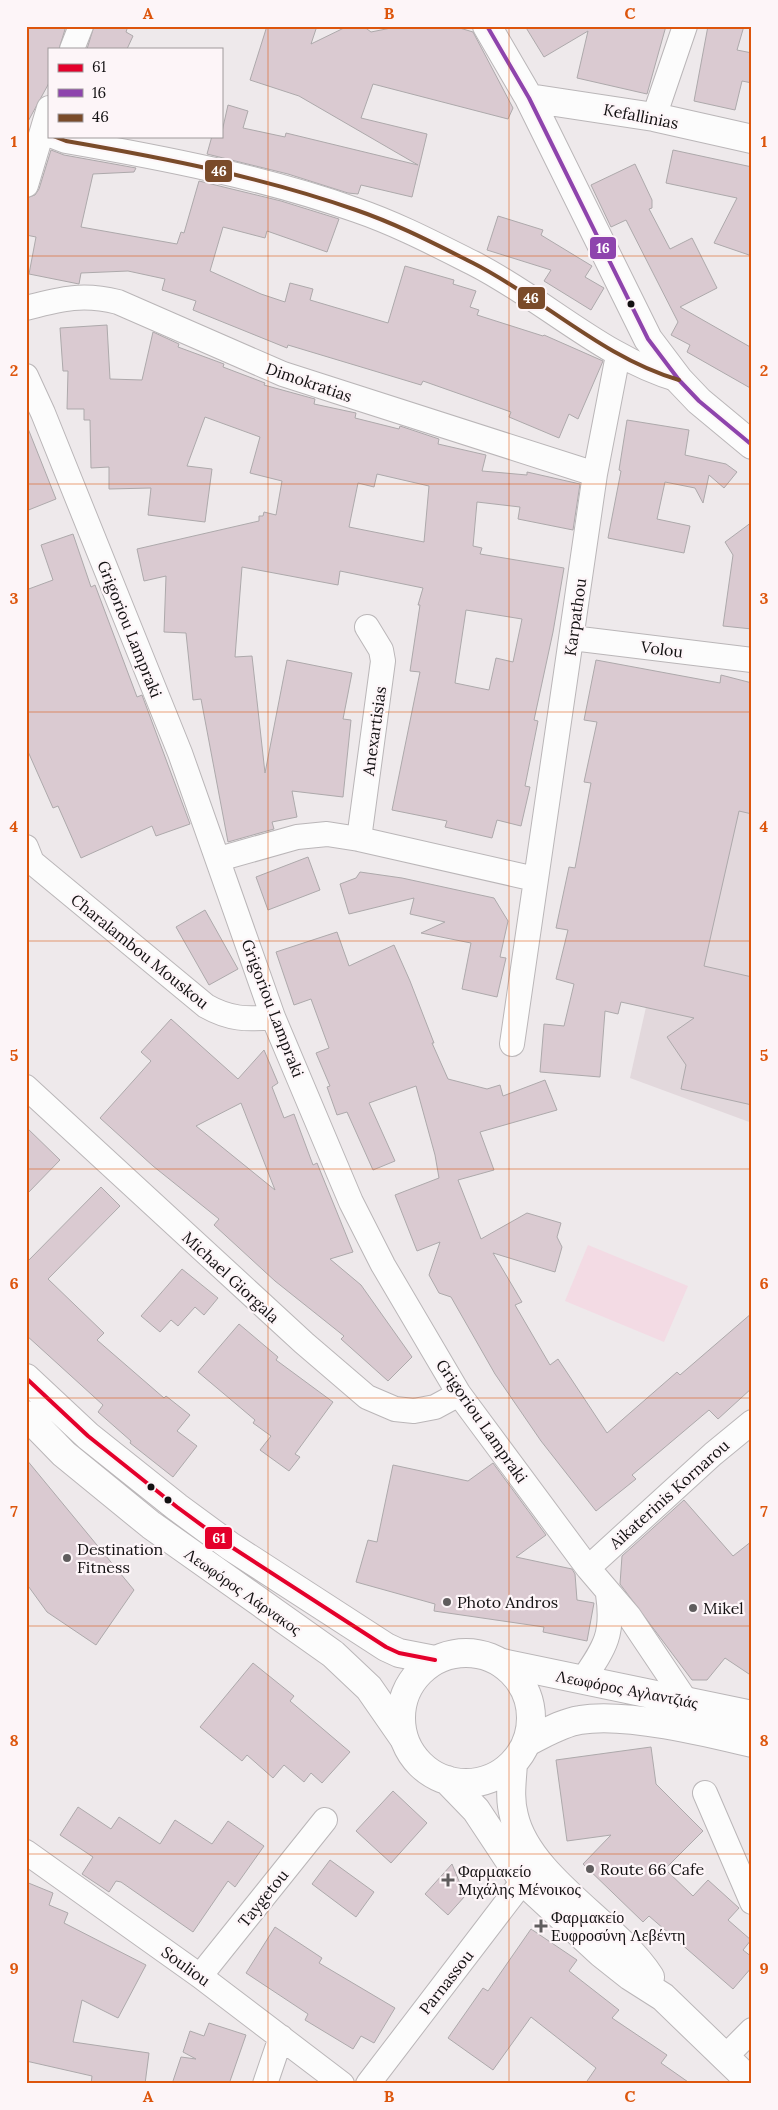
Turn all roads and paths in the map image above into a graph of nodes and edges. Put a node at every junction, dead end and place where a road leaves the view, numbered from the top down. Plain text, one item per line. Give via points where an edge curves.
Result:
1 (82, 26) edge
2 (487, 26) edge
3 (685, 26) edge
4 (72, 48) edge
5 (529, 98) junction
6 (48, 111) edge
7 (654, 117) junction
8 (42, 132) edge
9 (56, 138) edge
10 (752, 139) edge
11 (26, 184) edge
12 (26, 308) edge
13 (618, 355) junction
14 (26, 376) edge
15 (680, 380) junction
16 (752, 445) edge
17 (595, 474) junction
18 (367, 627) dead end
19 (572, 638) junction
20 (752, 660) edge
21 (359, 839) junction
22 (219, 859) junction
23 (28, 860) edge
24 (534, 880) junction
25 (273, 1017) junction
26 (512, 1044) dead end
27 (26, 1088) edge
28 (26, 1378) edge
29 (459, 1394) junction
30 (26, 1415) edge
31 (752, 1422) edge
32 (588, 1568) junction
33 (608, 1594) junction
34 (435, 1660) junction
35 (502, 1663) junction
36 (582, 1681) junction
37 (686, 1701) junction
38 (752, 1715) edge
39 (403, 1737) junction
40 (752, 1743) edge
41 (520, 1753) junction
42 (447, 1780) junction
43 (705, 1793) dead end
44 (325, 1820) dead end
45 (26, 1852) edge
46 (524, 1881) junction
47 (752, 1902) edge
48 (200, 1976) junction
49 (663, 1997) junction
50 (752, 2030) edge
51 (281, 2037) junction
52 (724, 2058) junction
53 (752, 2083) edge
54 (265, 2084) edge
55 (342, 2084) edge
56 (368, 2084) edge

1 - 4 street
2 - 5 main road
3 - 7 street
5 - 7 main road, Kefallinias
5 - 15 main road via 648,339
6 - 8 street
7 - 10 main road, Kefallinias
8 - 11 street
9 - 13 street via 227,173 357,210 475,264 563,317
12 - 17 street, Dimokratias via 72,296 118,302 282,374
13 - 15 street via 654,373
13 - 17 street, Karpathou
14 - 22 street, Grigoriou Lampraki via 180,753
15 - 16 main road via 699,401
17 - 19 street, Karpathou
18 - 21 street, Anexartisias via 378,644 383,661
19 - 20 street, Volou
19 - 24 street, Karpathou
21 - 22 street via 310,835
21 - 24 street
22 - 25 street, Grigoriou Lampraki
23 - 25 street, Charalambou Mouskou via 206,1006 234,1019
24 - 26 street, Karpathou
25 - 29 street, Grigoriou Lampraki via 355,1210 382,1265
27 - 29 street, Michael Giorgala via 367,1397 395,1409 414,1410 435,1407
28 - 34 main road, Λεωφόρος Λάρνακος via 134,1474 230,1546 386,1647 407,1656
29 - 32 street, Grigoriou Lampraki
30 - 39 main road, Λεωφόρος Λάρνακος via 64,1454 151,1525 333,1654 369,1688
31 - 32 street, Aikaterinis Kornarou
32 - 33 street, Grigoriou Lampraki
33 - 36 street, Grigoriou Lampraki via 612,1618 609,1634
33 - 37 street, Grigoriou Lampraki via 629,1616
34 - 35 main road, Λεωφόρος Λάρνακος via 463,1652 478,1653
34 - 39 main road, Λεωφόρος Λάρνακος via 416,1674 406,1690 400,1718
35 - 36 main road, Λεωφόρος Αγλαντζιάς
35 - 41 main road, Λεωφόρος Λάρνακος via 518,1678 528,1696 531,1718
36 - 37 main road, Λεωφόρος Αγλαντζιάς
37 - 38 main road, Λεωφόρος Αγλαντζιάς
39 - 42 main road, Λεωφόρος Λάρνακος via 418,1762
40 - 41 main road, Λεωφόρος Αγλαντζιάς via 658,1724 593,1718 563,1725
41 - 42 main road, Λεωφόρος Λάρνακος via 493,1777 470,1783
41 - 49 main road, Λεωφόρος Λάρνακος via 511,1794 514,1818 534,1855 547,1872 639,1962
42 - 46 main road, Λεωφόρος Λάρνακος via 476,1810
43 - 47 street
44 - 48 street, Taygetou
45 - 48 street, Souliou
46 - 49 main road, Λεωφόρος Λάρνακος via 601,1953
46 - 56 street, Parnassou
48 - 51 street, Souliou
49 - 52 main road, Λεωφόρος Λάρνακος
50 - 52 street
51 - 54 street
51 - 55 street, Souliou
52 - 53 main road, Λεωφόρος Λάρνακος

